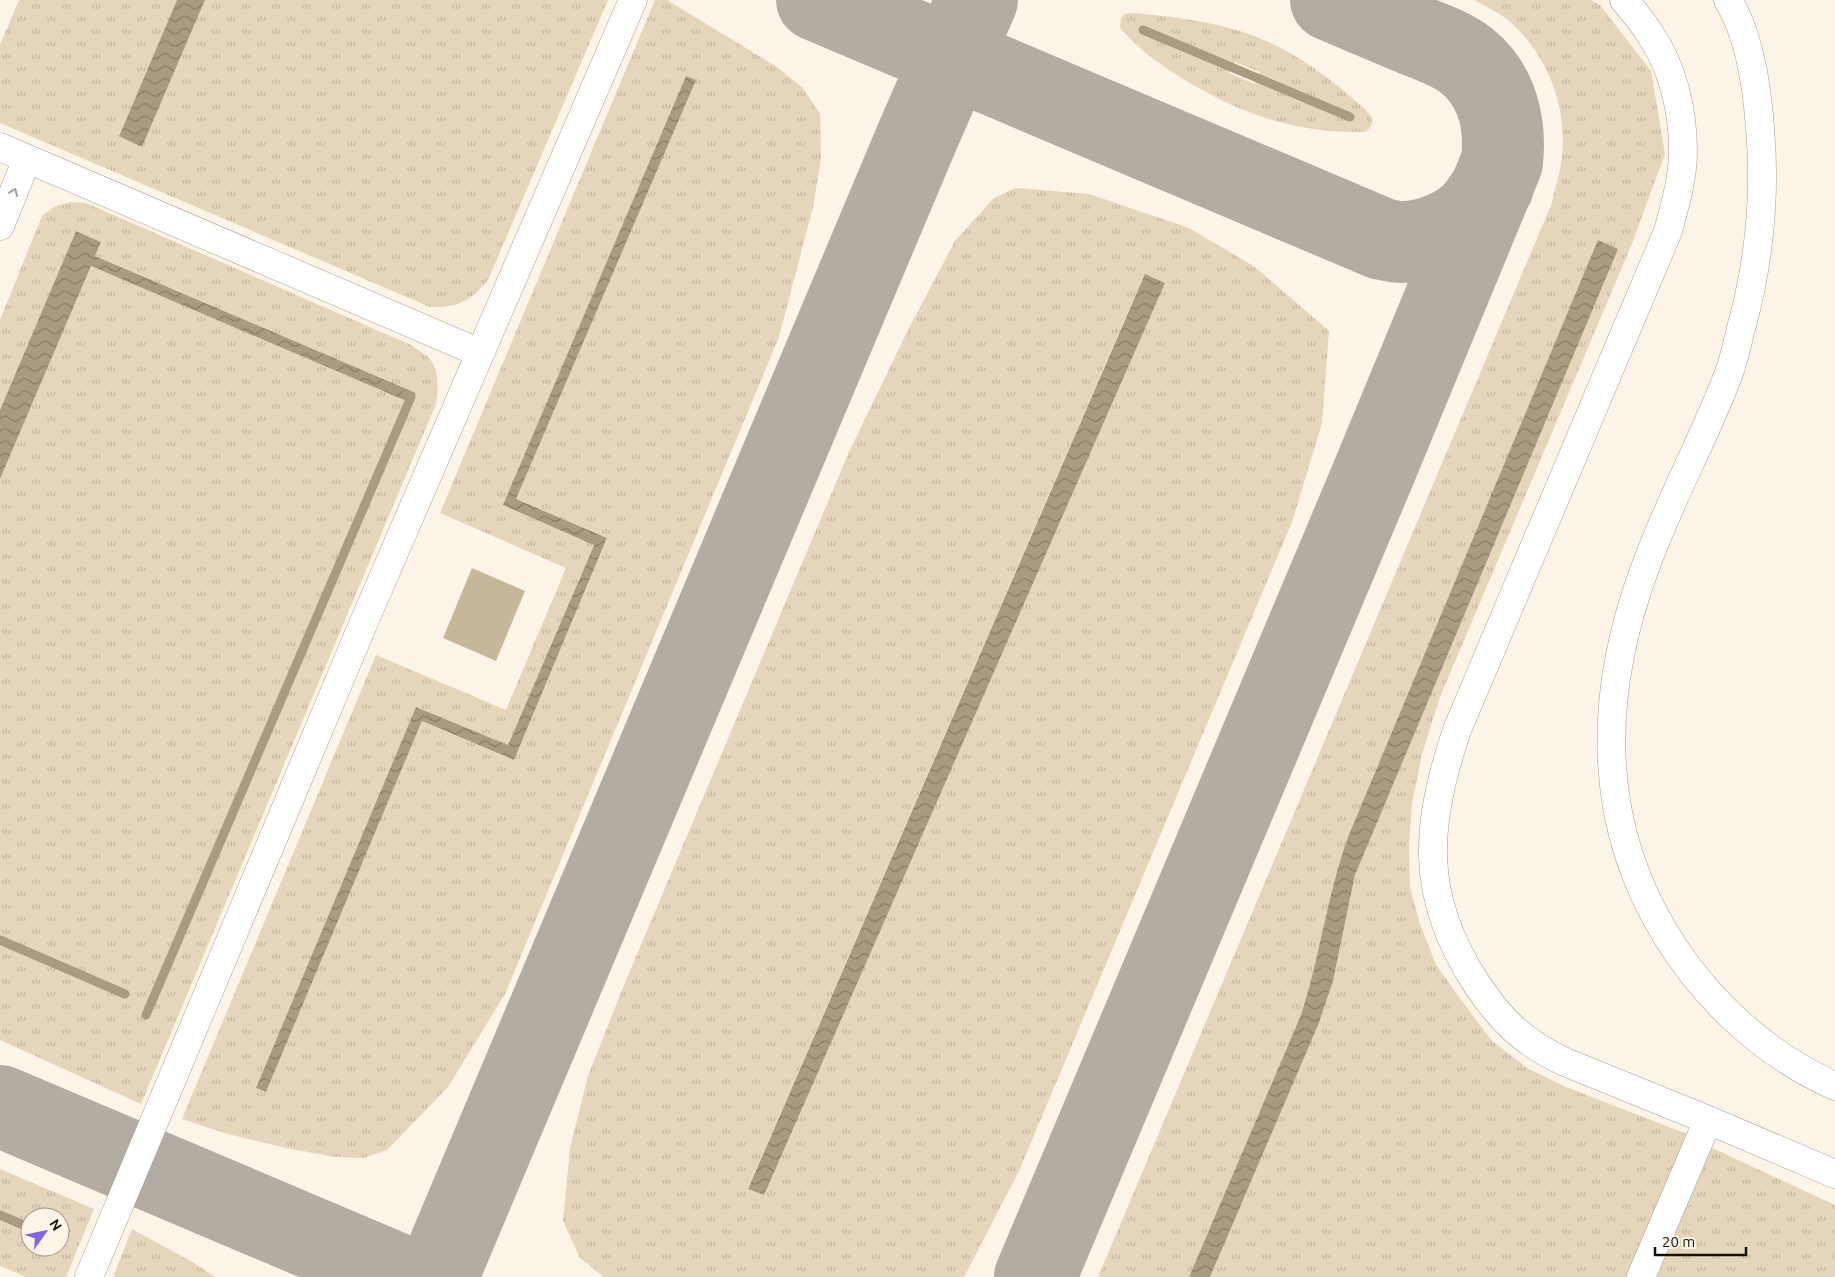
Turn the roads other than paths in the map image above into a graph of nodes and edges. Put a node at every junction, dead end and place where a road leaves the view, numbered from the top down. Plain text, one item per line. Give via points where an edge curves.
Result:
1 (633, 0) edge
2 (1624, 0) edge
3 (1728, 0) edge
4 (0, 147) edge
5 (28, 158) junction
6 (0, 226) edge
7 (480, 353) junction
8 (1835, 1086) edge
9 (1708, 1120) junction
10 (1835, 1174) edge
11 (89, 1277) edge
12 (1641, 1277) edge

1 - 7 lane
2 - 9 lane via 1651,34 1671,74 1680,111 1683,152 1678,196 1668,230 1457,730 1444,768 1432,852 1441,912 1451,939 1484,995 1522,1038 1542,1052
3 - 8 lane via 1746,43 1759,116 1763,195 1756,260 1748,305 1729,371 1646,566 1632,608 1615,691 1610,734 1611,766 1623,838 1634,870 1658,922 1680,958 1735,1020 1800,1069
4 - 5 lane
6 -> 5 lane
5 - 7 lane
7 - 11 lane
9 - 10 lane
9 - 12 lane

